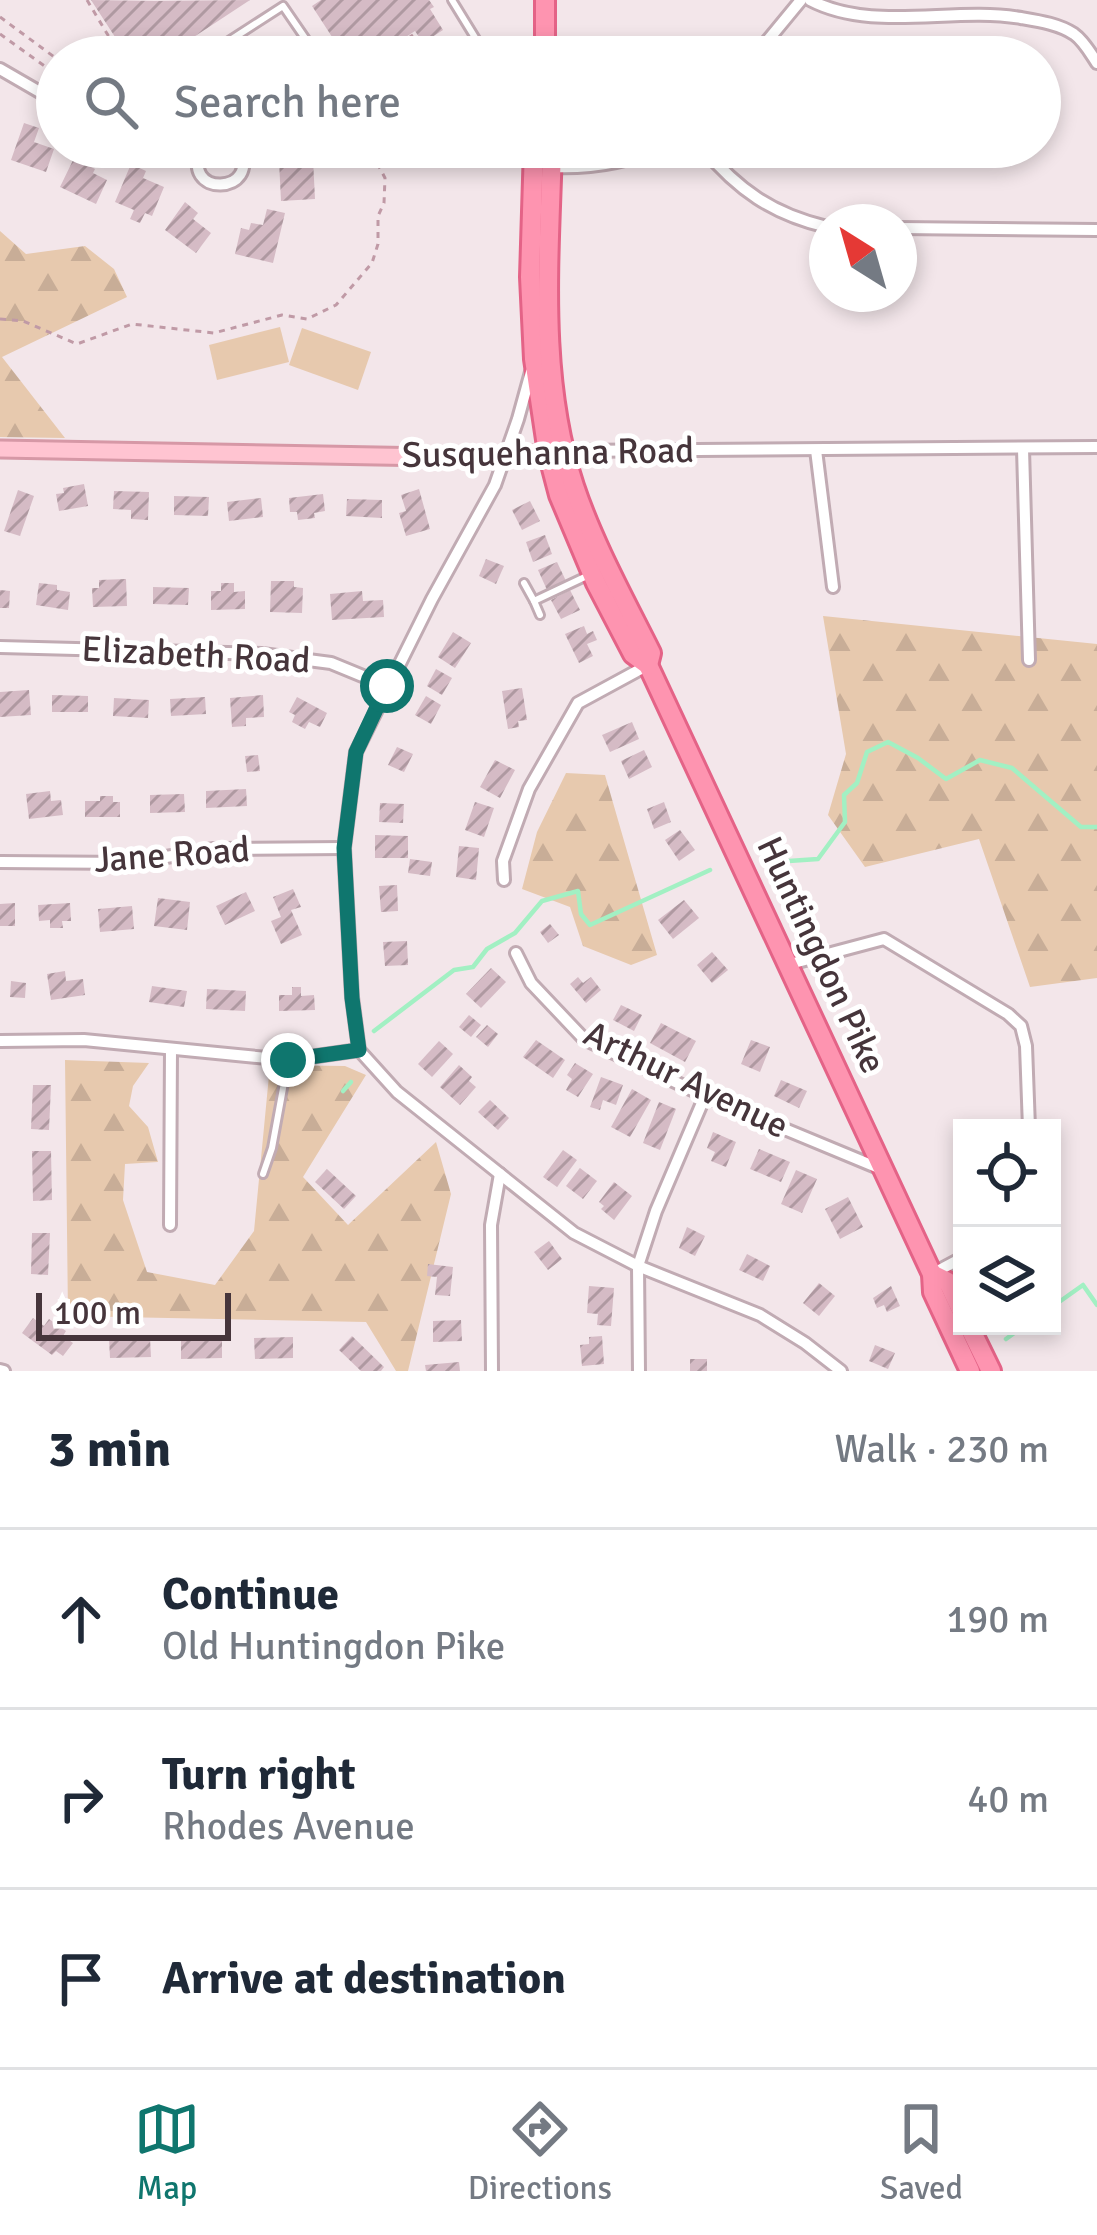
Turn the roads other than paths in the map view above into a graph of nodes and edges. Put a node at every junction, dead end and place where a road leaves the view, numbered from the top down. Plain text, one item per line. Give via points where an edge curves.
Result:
1 (452, 0) edge
2 (545, 0) edge
3 (806, 0) edge
4 (284, 3) edge
5 (990, 6) edge
6 (235, 36) edge
7 (305, 36) edge
8 (474, 36) edge
9 (545, 36) edge
10 (773, 36) edge
11 (1097, 64) edge
12 (0, 69) edge
13 (36, 90) edge
14 (199, 168) edge
15 (243, 168) edge
16 (539, 168) edge
17 (541, 168) edge
18 (724, 168) edge
19 (809, 223) edge
20 (917, 228) edge
21 (1097, 230) edge
22 (534, 359) junction
23 (1097, 447) edge
24 (0, 449) edge
25 (1023, 449) junction
26 (816, 450) junction
27 (557, 452) junction
28 (506, 458) junction
29 (592, 573) junction
30 (524, 583) dead end
31 (833, 587) dead end
32 (534, 602) junction
33 (540, 615) dead end
34 (0, 647) edge
35 (1029, 660) dead end
36 (648, 665) junction
37 (387, 686) junction
38 (344, 848) junction
39 (0, 862) edge
40 (503, 880) dead end
41 (516, 953) dead end
42 (790, 964) junction
43 (0, 1041) edge
44 (171, 1048) junction
45 (359, 1050) junction
46 (288, 1060) junction
47 (705, 1096) junction
48 (1029, 1119) edge
49 (884, 1170) junction
50 (263, 1174) dead end
51 (500, 1174) junction
52 (170, 1225) dead end
53 (953, 1263) edge
54 (638, 1267) junction
55 (932, 1274) junction
56 (953, 1293) edge
57 (973, 1335) edge
58 (492, 1371) edge
59 (639, 1371) edge
60 (841, 1371) edge
61 (970, 1371) edge
62 (991, 1371) edge

1 - 8 lane
2 - 9 main road
3 - 5 street via 893,16
3 - 10 street
4 - 6 lane
4 - 7 lane
5 - 11 street via 1076,35
12 - 13 street
14 - 15 street via 224,185
16 - 22 main road, Huntingdon Pike via 530,277
17 - 27 main road, Huntingdon Pike
18 - 19 street via 761,203
20 - 21 street
22 - 27 main road, Huntingdon Pike via 540,418
22 - 28 street
23 - 25 street, Susquehanna Road
24 - 28 main road, Susquehanna Road
25 - 26 street, Susquehanna Road
25 - 35 street
26 - 27 street, Susquehanna Road
26 - 31 street
27 - 28 main road, Susquehanna Road
27 - 29 main road, Huntingdon Pike via 559,495
27 - 36 main road, Huntingdon Pike via 651,653
28 - 37 street
29 - 32 lane
29 - 36 main road, Huntingdon Pike via 633,654
30 - 32 lane
32 - 33 lane
34 - 37 street, Elizabeth Road via 262,654 331,663
36 - 40 street via 578,703 529,789
36 - 42 main road, Huntingdon Pike
37 - 38 street via 356,752
38 - 39 street, Jane Road
38 - 45 street
41 - 47 street, Arthur Avenue via 531,982 584,1039
42 - 48 street via 884,939 1008,1014 1026,1046
42 - 49 main road, Huntingdon Pike
43 - 44 street
44 - 46 street
44 - 52 street
45 - 46 street
45 - 51 street via 397,1092
46 - 50 lane
47 - 49 street, Arthur Avenue
47 - 54 street
49 - 55 main road, Huntingdon Pike
51 - 54 street via 574,1233
51 - 58 street via 491,1225
53 - 55 street
54 - 59 street
54 - 60 street via 760,1315
55 - 56 main road, Huntingdon Pike
55 - 61 main road, Huntingdon Pike
57 - 62 main road

